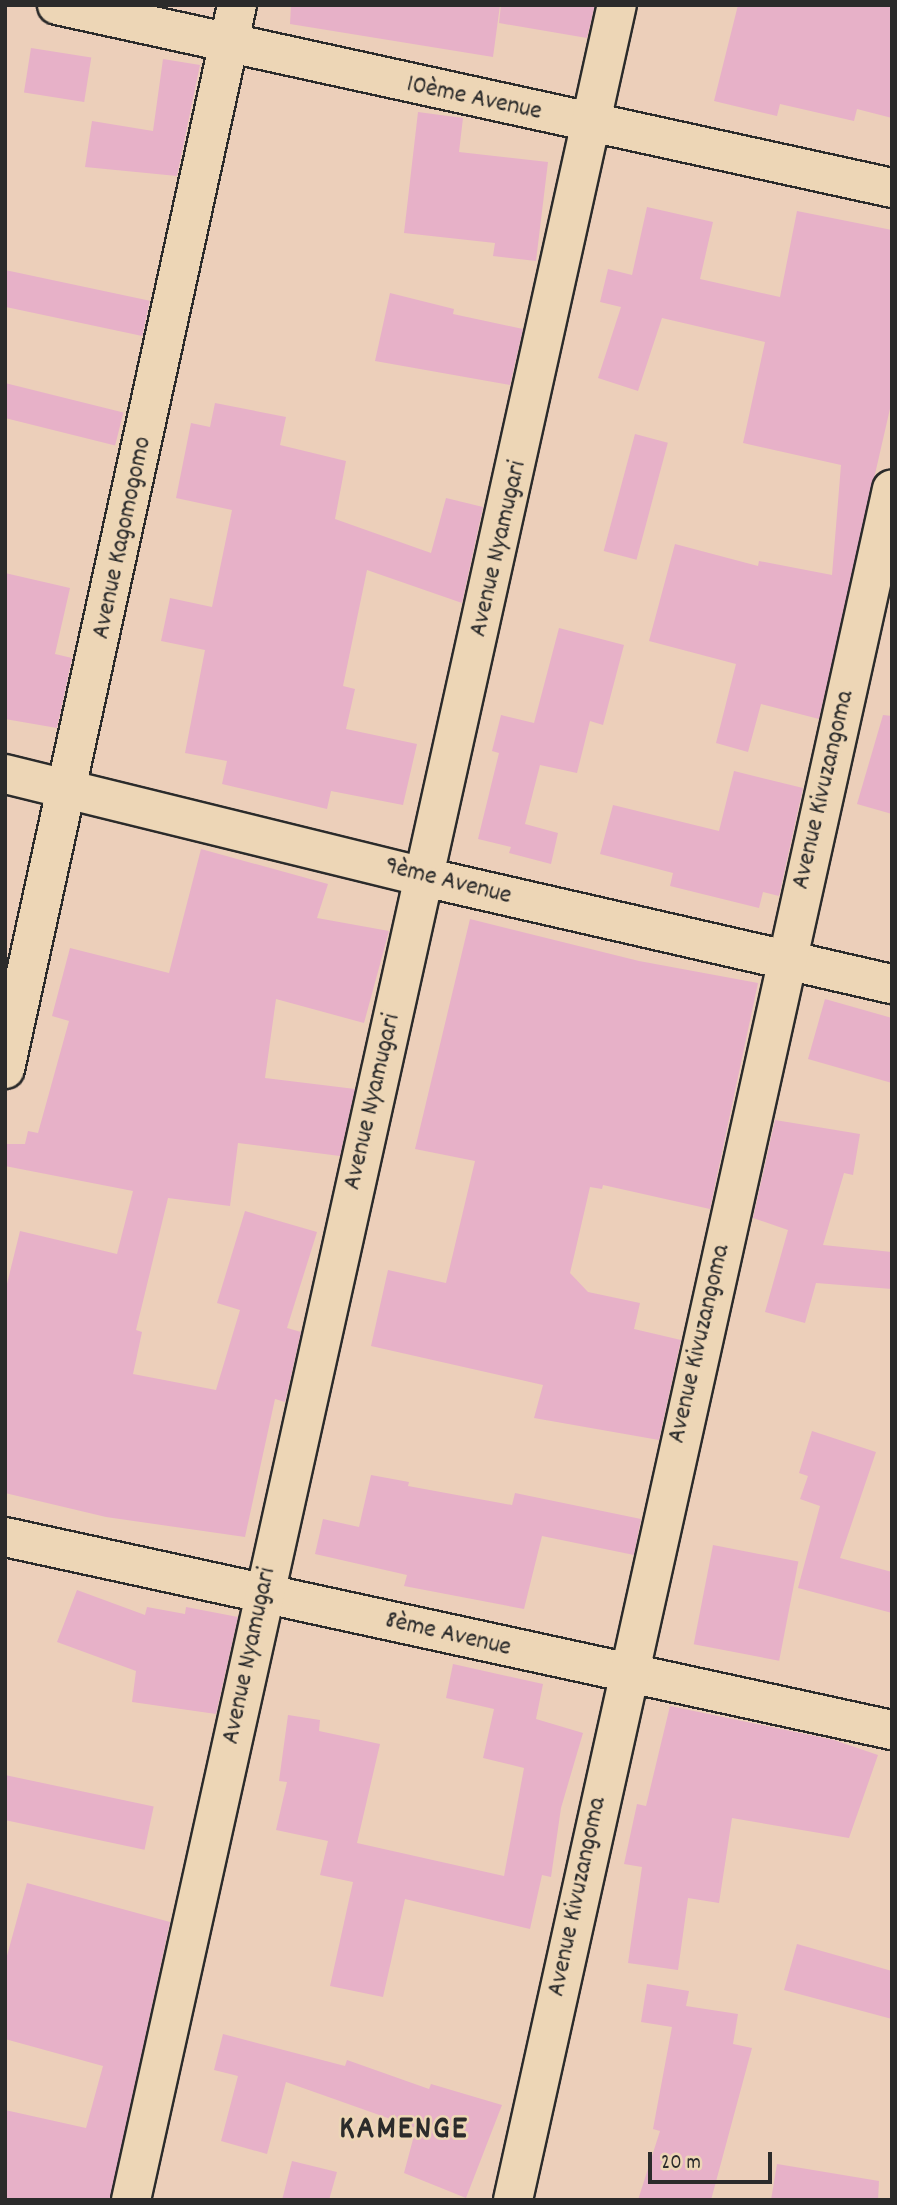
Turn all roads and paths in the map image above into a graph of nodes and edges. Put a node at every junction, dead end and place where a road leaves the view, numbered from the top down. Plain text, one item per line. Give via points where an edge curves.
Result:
1 (57, 5) edge
2 (237, 5) edge
3 (617, 5) edge
4 (228, 46) junction
5 (591, 125) junction
6 (892, 188) edge
7 (892, 489) edge
8 (5, 774) edge
9 (70, 788) junction
10 (424, 877) junction
11 (785, 962) junction
12 (892, 984) edge
13 (5, 1069) edge
14 (5, 1537) edge
15 (264, 1593) junction
16 (626, 1675) junction
17 (892, 1730) edge
18 (131, 2200) edge
19 (513, 2200) edge

1 - 4 street, 10ème Avenue
2 - 4 street, Avenue Kagomogomo
3 - 5 street, Avenue Nyamugari
4 - 5 street, 10ème Avenue
4 - 9 street, Avenue Kagomogomo
5 - 6 street, 10ème Avenue
5 - 10 street, Avenue Nyamugari
7 - 11 street, Avenue Kivuzangoma
8 - 9 street, 9ème Avenue
9 - 10 street, 9ème Avenue
9 - 13 street, Avenue Kagomogomo
10 - 11 street, 9ème Avenue
10 - 15 street, Avenue Nyamugari
11 - 12 street, 9ème Avenue
11 - 16 street, Avenue Kivuzangoma
14 - 15 street, 8ème Avenue
15 - 16 street, 8ème Avenue
15 - 18 street, Avenue Nyamugari
16 - 17 street, 8ème Avenue
16 - 19 street, Avenue Kivuzangoma

